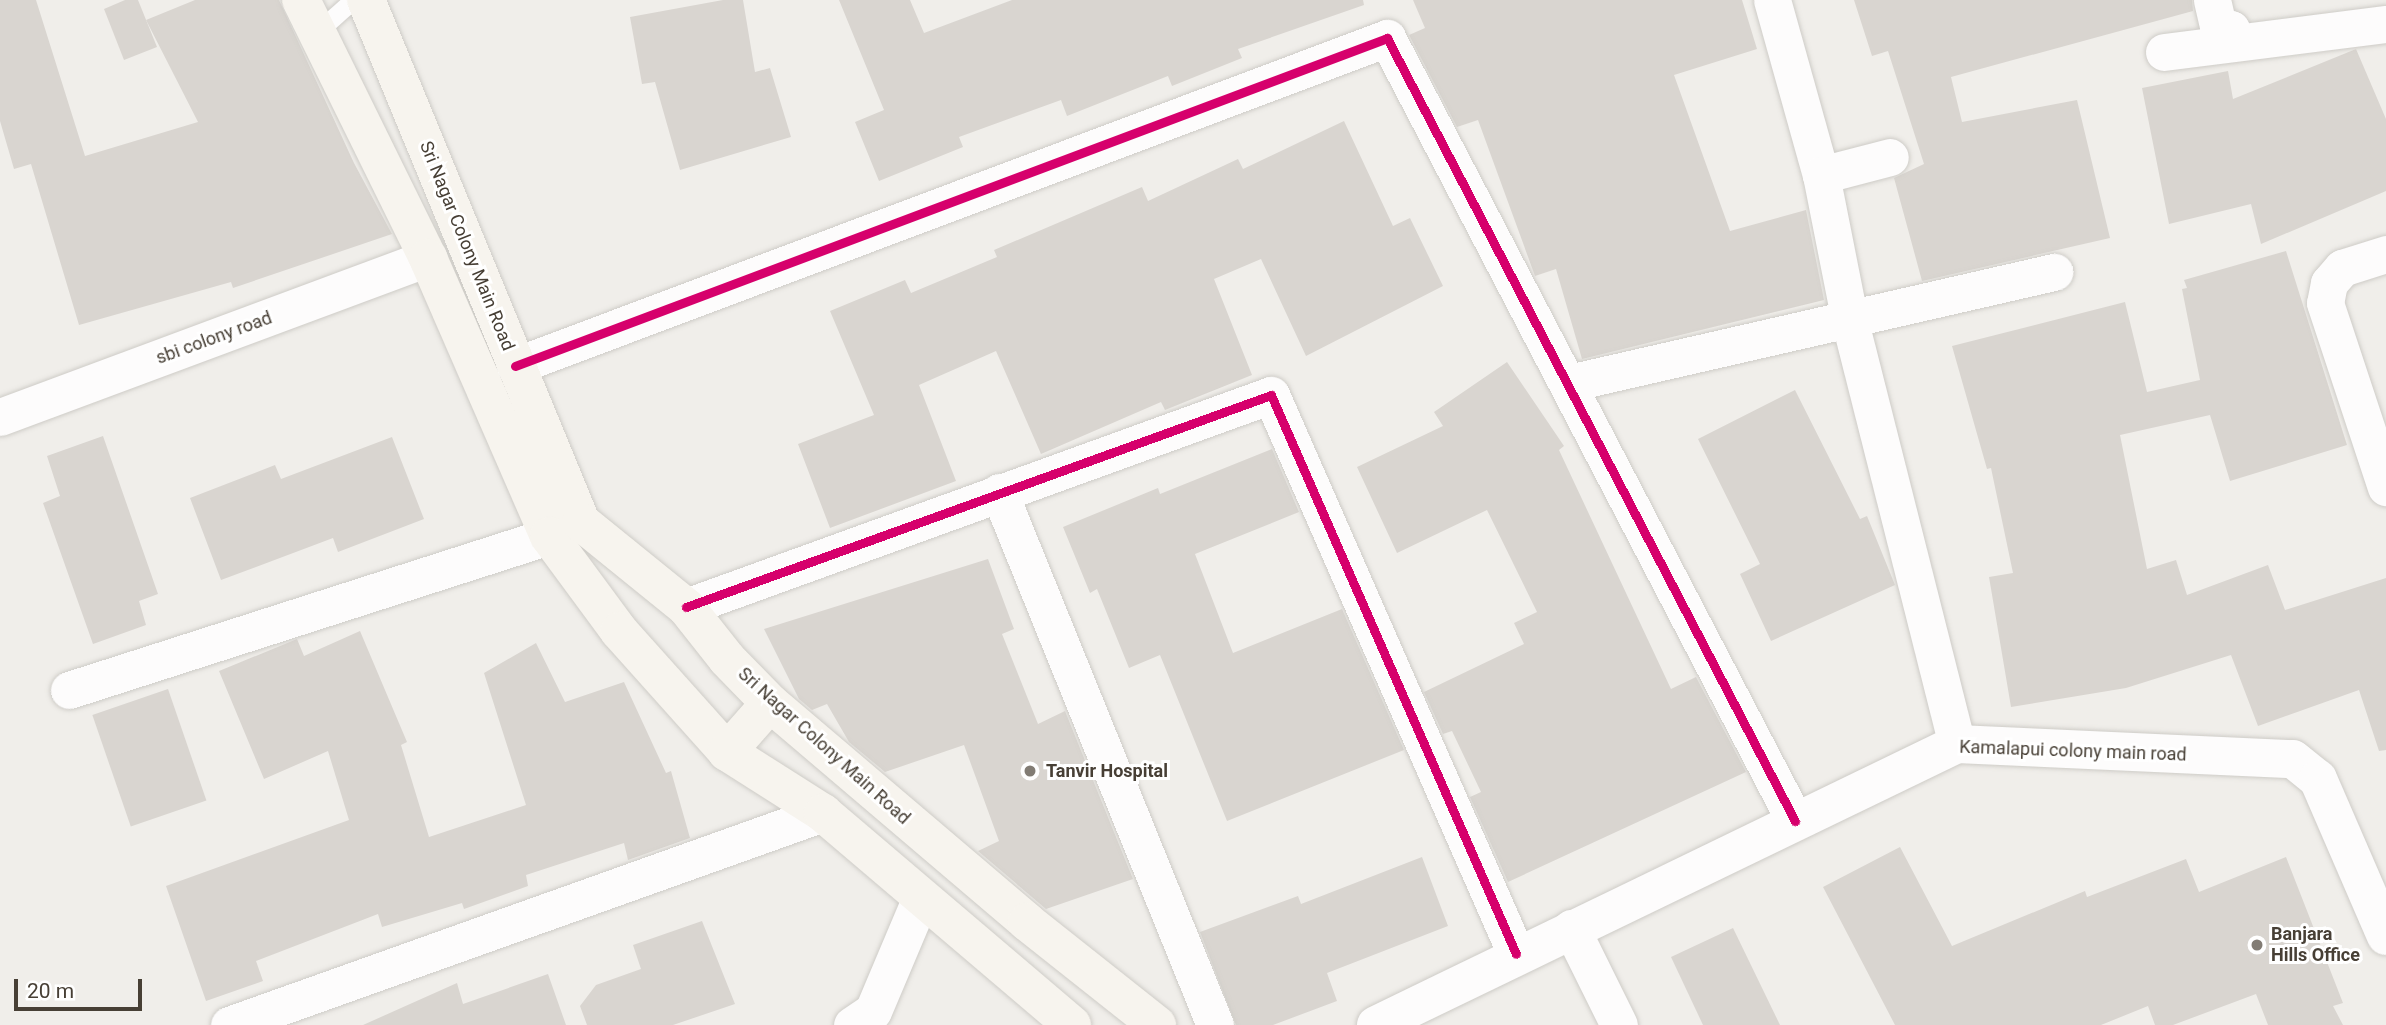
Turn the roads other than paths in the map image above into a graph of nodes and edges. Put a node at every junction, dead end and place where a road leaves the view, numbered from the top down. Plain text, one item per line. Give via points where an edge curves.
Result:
1 (354, 0) edge
2 (366, 0) edge
3 (1772, 0) edge
4 (2212, 0) edge
5 (309, 16) edge
6 (2386, 24) edge
7 (2234, 41) junction
8 (2164, 52) dead end
9 (1889, 157) dead end
10 (1821, 175) junction
11 (2386, 254) edge
12 (428, 258) junction
13 (2054, 272) dead end
14 (1850, 322) junction
15 (515, 366) junction
16 (1569, 383) junction
17 (2372, 412) edge
18 (0, 417) edge
19 (2386, 488) edge
20 (999, 492) junction
21 (549, 536) junction
22 (686, 607) junction
23 (69, 690) dead end
24 (770, 702) junction
25 (1957, 744) junction
26 (727, 752) junction
27 (822, 813) junction
28 (1795, 821) junction
29 (920, 900) junction
30 (1571, 928) junction
31 (2386, 936) edge
32 (1516, 954) junction
33 (869, 1020) edge
34 (229, 1025) edge
35 (1072, 1025) edge
36 (1157, 1025) edge
37 (1215, 1025) edge
38 (1376, 1025) edge
39 (1619, 1025) edge

1 - 5 lane
2 - 15 main road, Sri Nagar Colony Main Road
3 - 10 street
4 - 7 street via 2218,27 2231,29
5 - 12 main road
6 - 7 street
7 - 8 street
9 - 10 street
10 - 14 street
11 - 17 street via 2342,268 2329,283 2325,303
12 - 18 street, sbi colony road
12 - 21 main road
13 - 14 street
14 - 16 street
14 - 25 street
15 - 16 street via 1387,38
15 - 22 main road, Sri Nagar Colony Main Road via 581,522
16 - 28 street
17 - 19 street
20 - 22 street
20 - 32 street via 1271,395
20 - 37 street
21 - 23 street
21 - 26 main road via 618,631
22 - 24 main road, Sri Nagar Colony Main Road via 727,659
24 - 26 main road
24 - 36 main road, Sri Nagar Colony Main Road via 1027,922
25 - 28 street, Kamalapui colony main road
25 - 31 street, Kamalapui colony main road via 2292,759 2318,779
26 - 27 main road
27 - 29 main road
27 - 34 street
28 - 30 street, Kamalapui colony main road
29 - 33 street
29 - 35 main road
30 - 32 street, Kamalapui colony main road
30 - 39 street
32 - 38 street, Kamalapui colony main road

